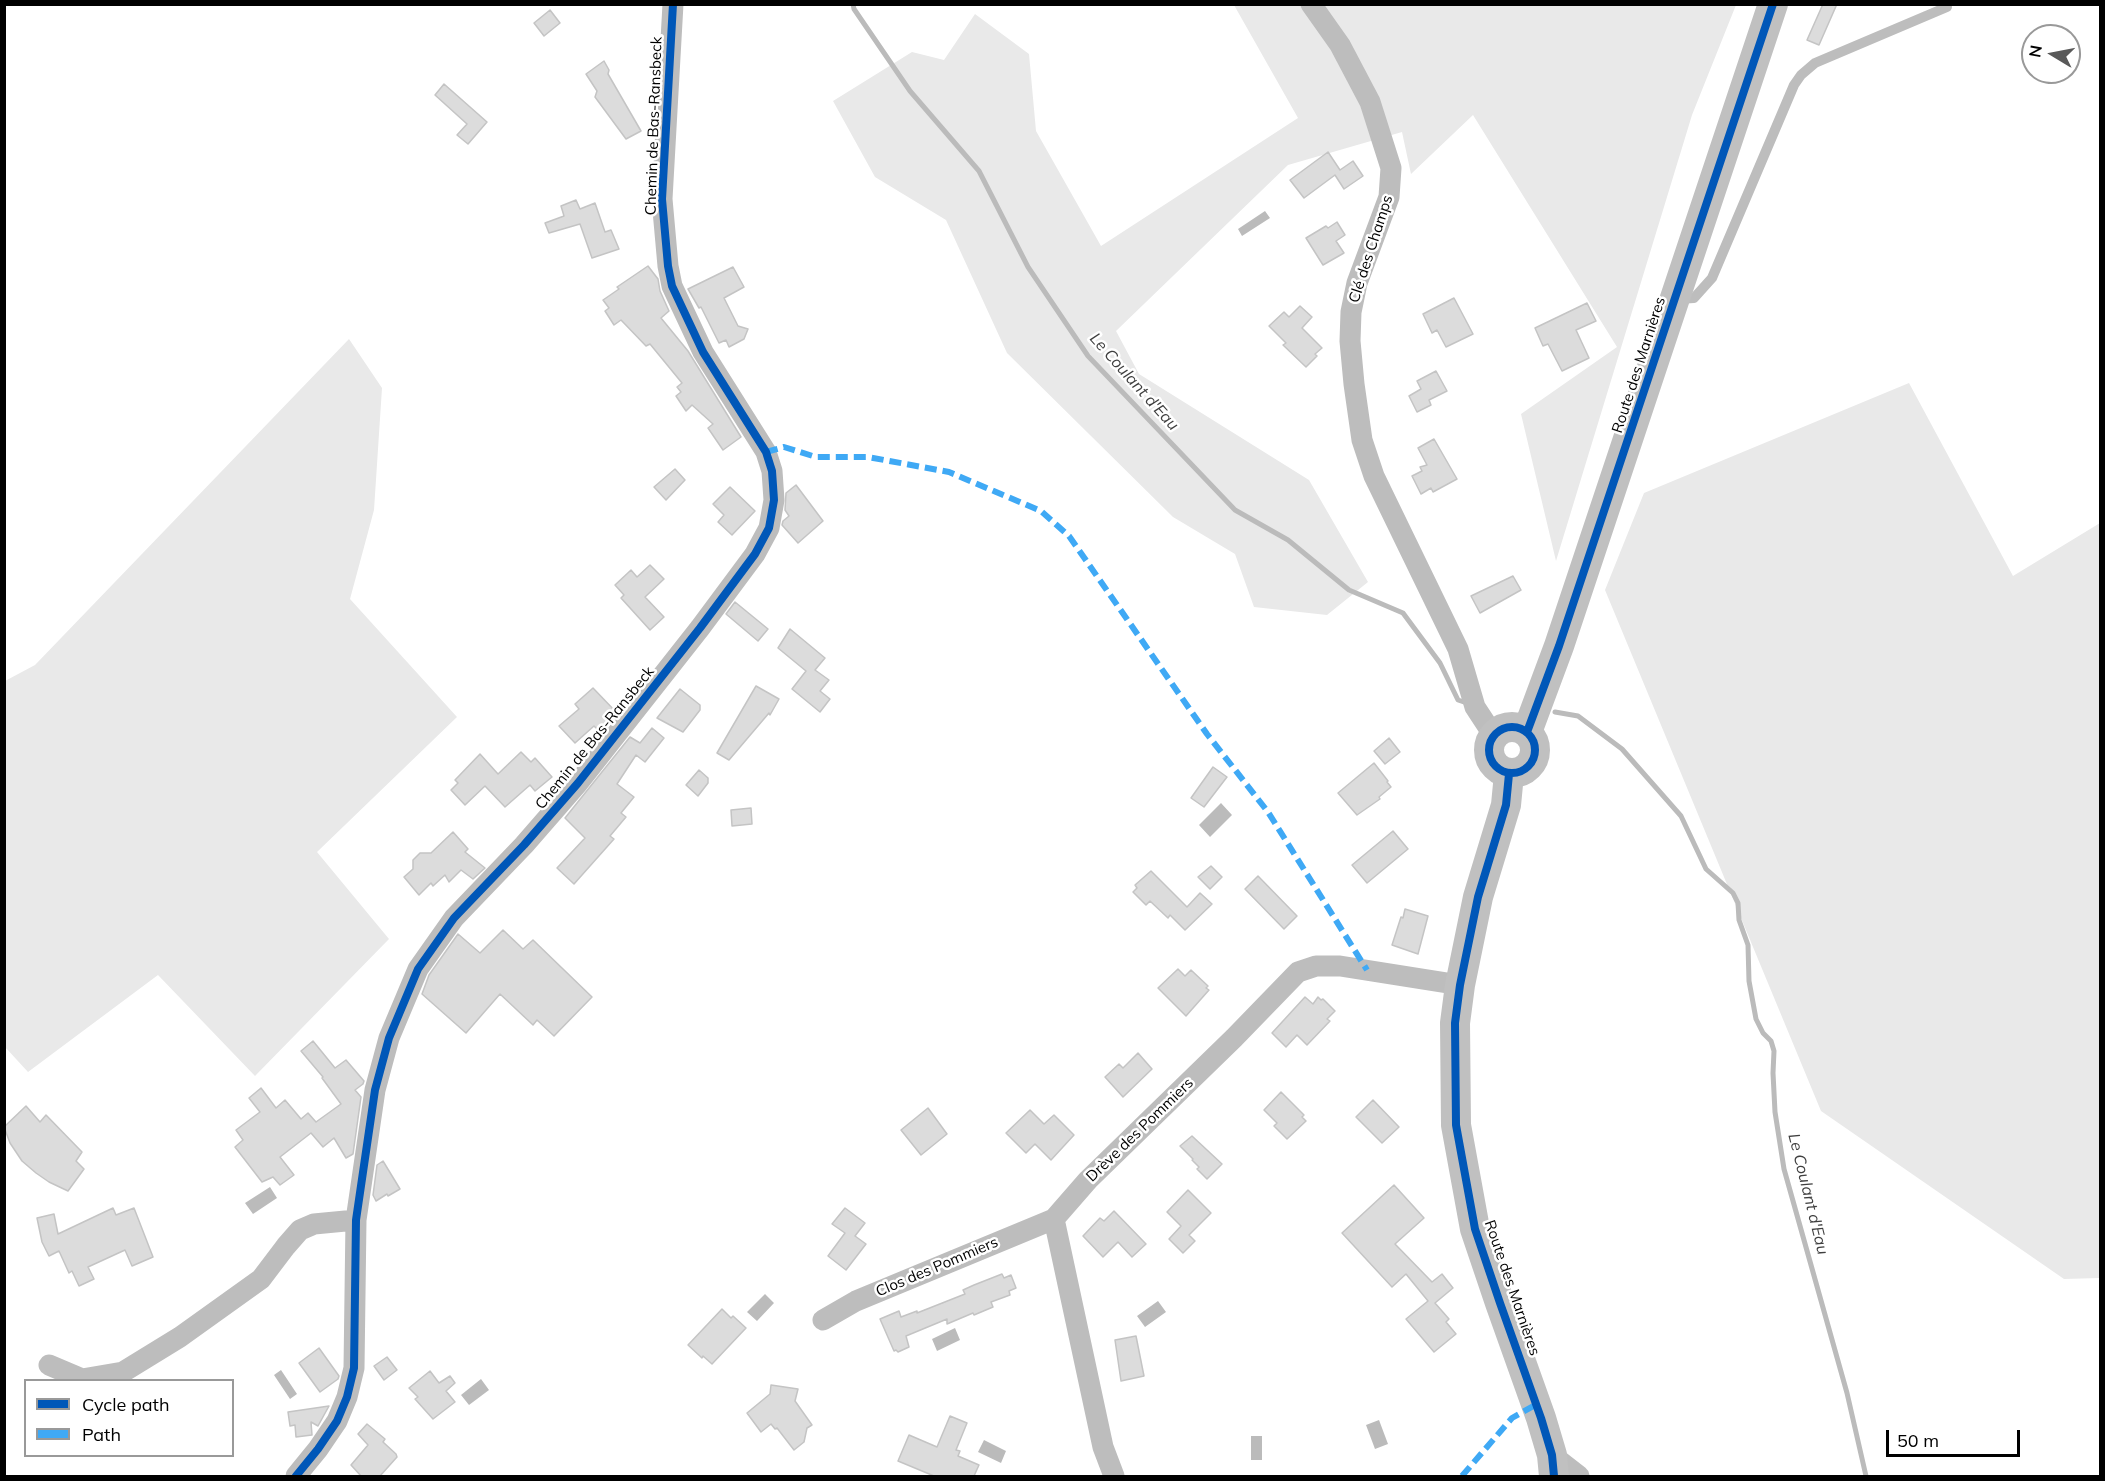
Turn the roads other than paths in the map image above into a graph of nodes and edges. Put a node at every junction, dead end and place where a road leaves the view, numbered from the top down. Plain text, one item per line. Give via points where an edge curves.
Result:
1 (673, 4) edge
2 (1311, 4) edge
3 (1947, 7) dead end
4 (1769, 8) edge
5 (1675, 299) junction
6 (1527, 732) junction
7 (1494, 736) junction
8 (1509, 774) junction
9 (1460, 985) junction
10 (1054, 1219) junction
11 (356, 1220) junction
12 (823, 1320) dead end
13 (49, 1365) dead end
14 (1553, 1466) edge
15 (296, 1476) edge
16 (1114, 1476) edge
17 (1579, 1476) edge

1 - 11 street, Chemin de Bas-Ransbeck via 662,199 668,266 672,286 703,352 766,452 774,500 769,528 755,554 700,628 578,783 454,918 418,969 381,1064
2 - 7 street, Clé des Champs via 1371,102 1392,168 1389,197 1357,283 1351,312 1350,341 1362,440 1374,476 1458,649 1475,707
3 - 5 lane via 1815,63 1801,75 1712,278 1694,298
4 - 5 street, Route des Marnières
5 - 6 street, Route des Marnières
6 - 7 street via 1510,727
6 - 8 street via 1536,750 1534,760 1528,768
7 - 8 street via 1489,747 1491,759 1498,769
8 - 9 street, Route des Marnières via 1506,805 1478,897
9 - 10 street, Drève des Pommiers via 1340,966 1316,966 1298,972 1088,1180
9 - 14 street, Route des Marnières via 1455,1023 1456,1125 1475,1229 1537,1404
10 - 12 street, Clos des Pommiers via 856,1301
10 - 16 street via 1103,1447
11 - 13 street via 314,1224 300,1230 261,1279 123,1372 82,1379
11 - 15 street, Chemin de Bas-Ransbeck via 354,1368 337,1421
14 - 17 street

